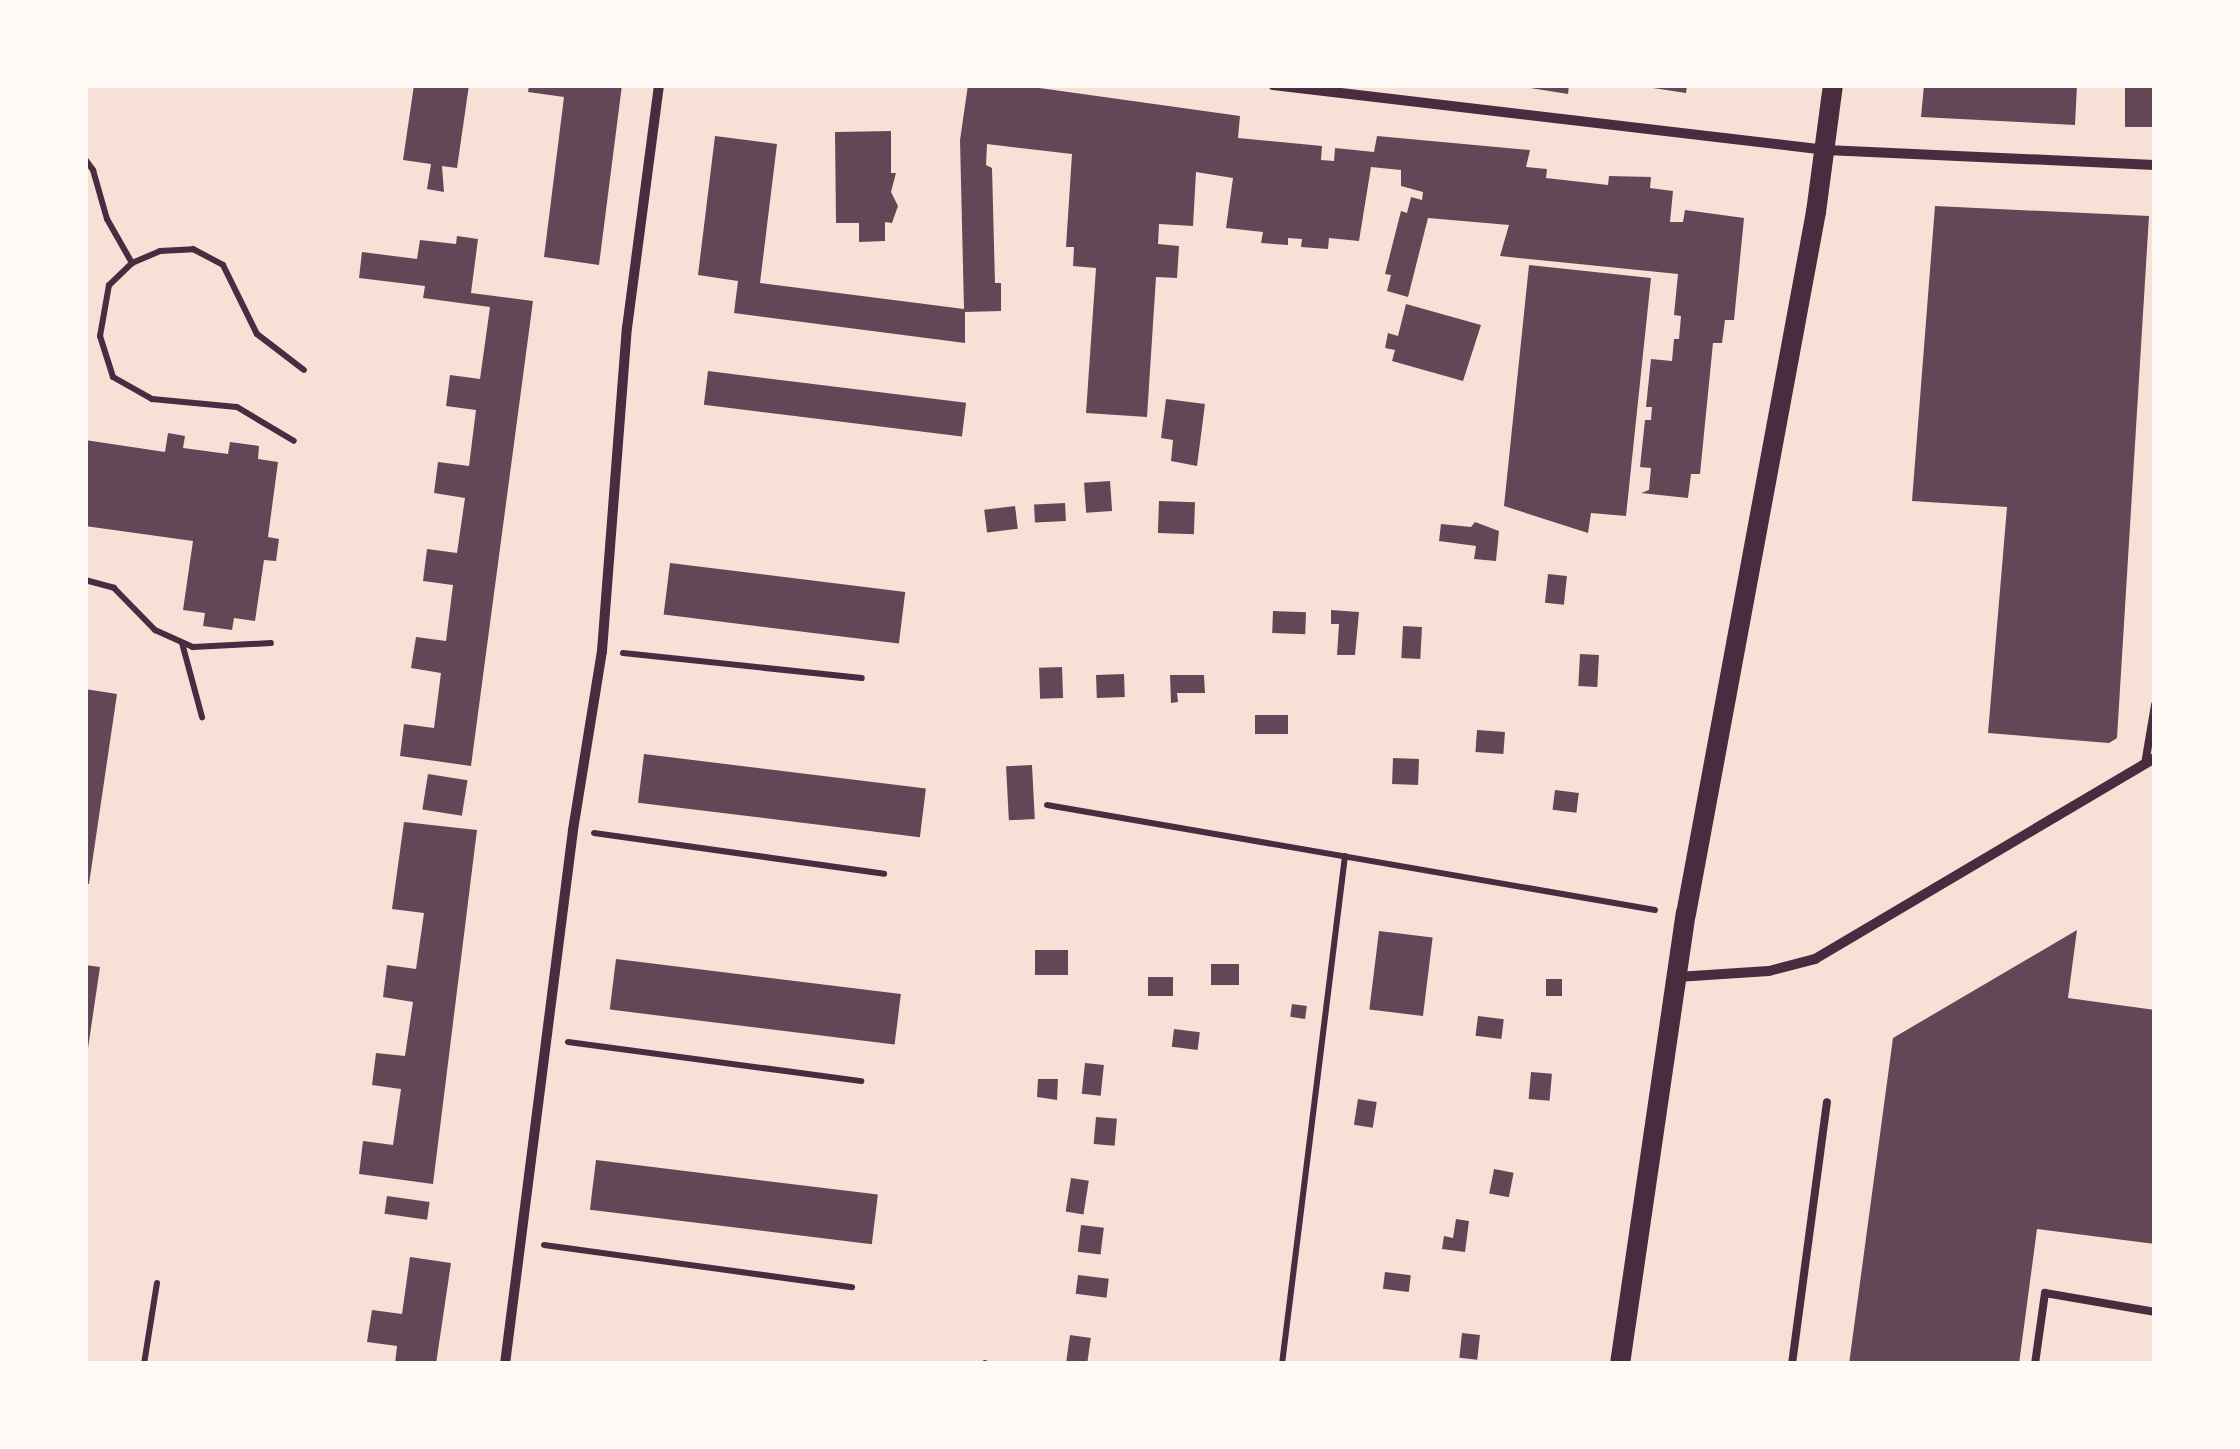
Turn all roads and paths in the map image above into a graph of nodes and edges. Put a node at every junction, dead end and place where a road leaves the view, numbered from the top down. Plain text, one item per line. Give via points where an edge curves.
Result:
1 (660, 85) edge
2 (1273, 85) edge
3 (1833, 85) edge
4 (1826, 150) junction
5 (85, 159) edge
6 (2155, 165) edge
7 (132, 262) junction
8 (304, 370) dead end
9 (294, 441) dead end
10 (85, 580) edge
11 (182, 642) junction
12 (271, 642) dead end
13 (602, 651) junction
14 (862, 678) dead end
15 (2155, 705) edge
16 (202, 717) dead end
17 (2150, 761) edge
18 (1048, 806) dead end
19 (573, 830) junction
20 (1344, 856) junction
21 (884, 874) dead end
22 (1686, 914) junction
23 (1677, 978) junction
24 (547, 1039) junction
25 (861, 1081) dead end
26 (1827, 1102) dead end
27 (523, 1242) junction
28 (157, 1283) dead end
29 (852, 1288) dead end
30 (2155, 1312) edge
31 (144, 1364) edge
32 (505, 1364) edge
33 (1282, 1364) edge
34 (1620, 1364) edge
35 (1792, 1364) edge
36 (2035, 1364) edge

1 - 13 street via 628,328
2 - 4 street
3 - 4 main road
4 - 6 street
4 - 22 main road
5 - 7 path
7 - 8 path via 193,249 223,265 256,334
7 - 9 path via 109,285 100,336 113,377 152,399 236,407
10 - 11 path via 114,588 155,630
11 - 12 path
11 - 16 path
13 - 14 path
13 - 19 street
15 - 17 lane
17 - 23 street via 1815,958 1769,971
18 - 20 path
19 - 21 path
19 - 24 street
20 - 22 path
20 - 33 path
22 - 23 main road
23 - 34 main road
24 - 25 path
24 - 27 street
26 - 35 lane
27 - 29 path
27 - 32 street
28 - 31 path
30 - 36 lane via 2045,1293

